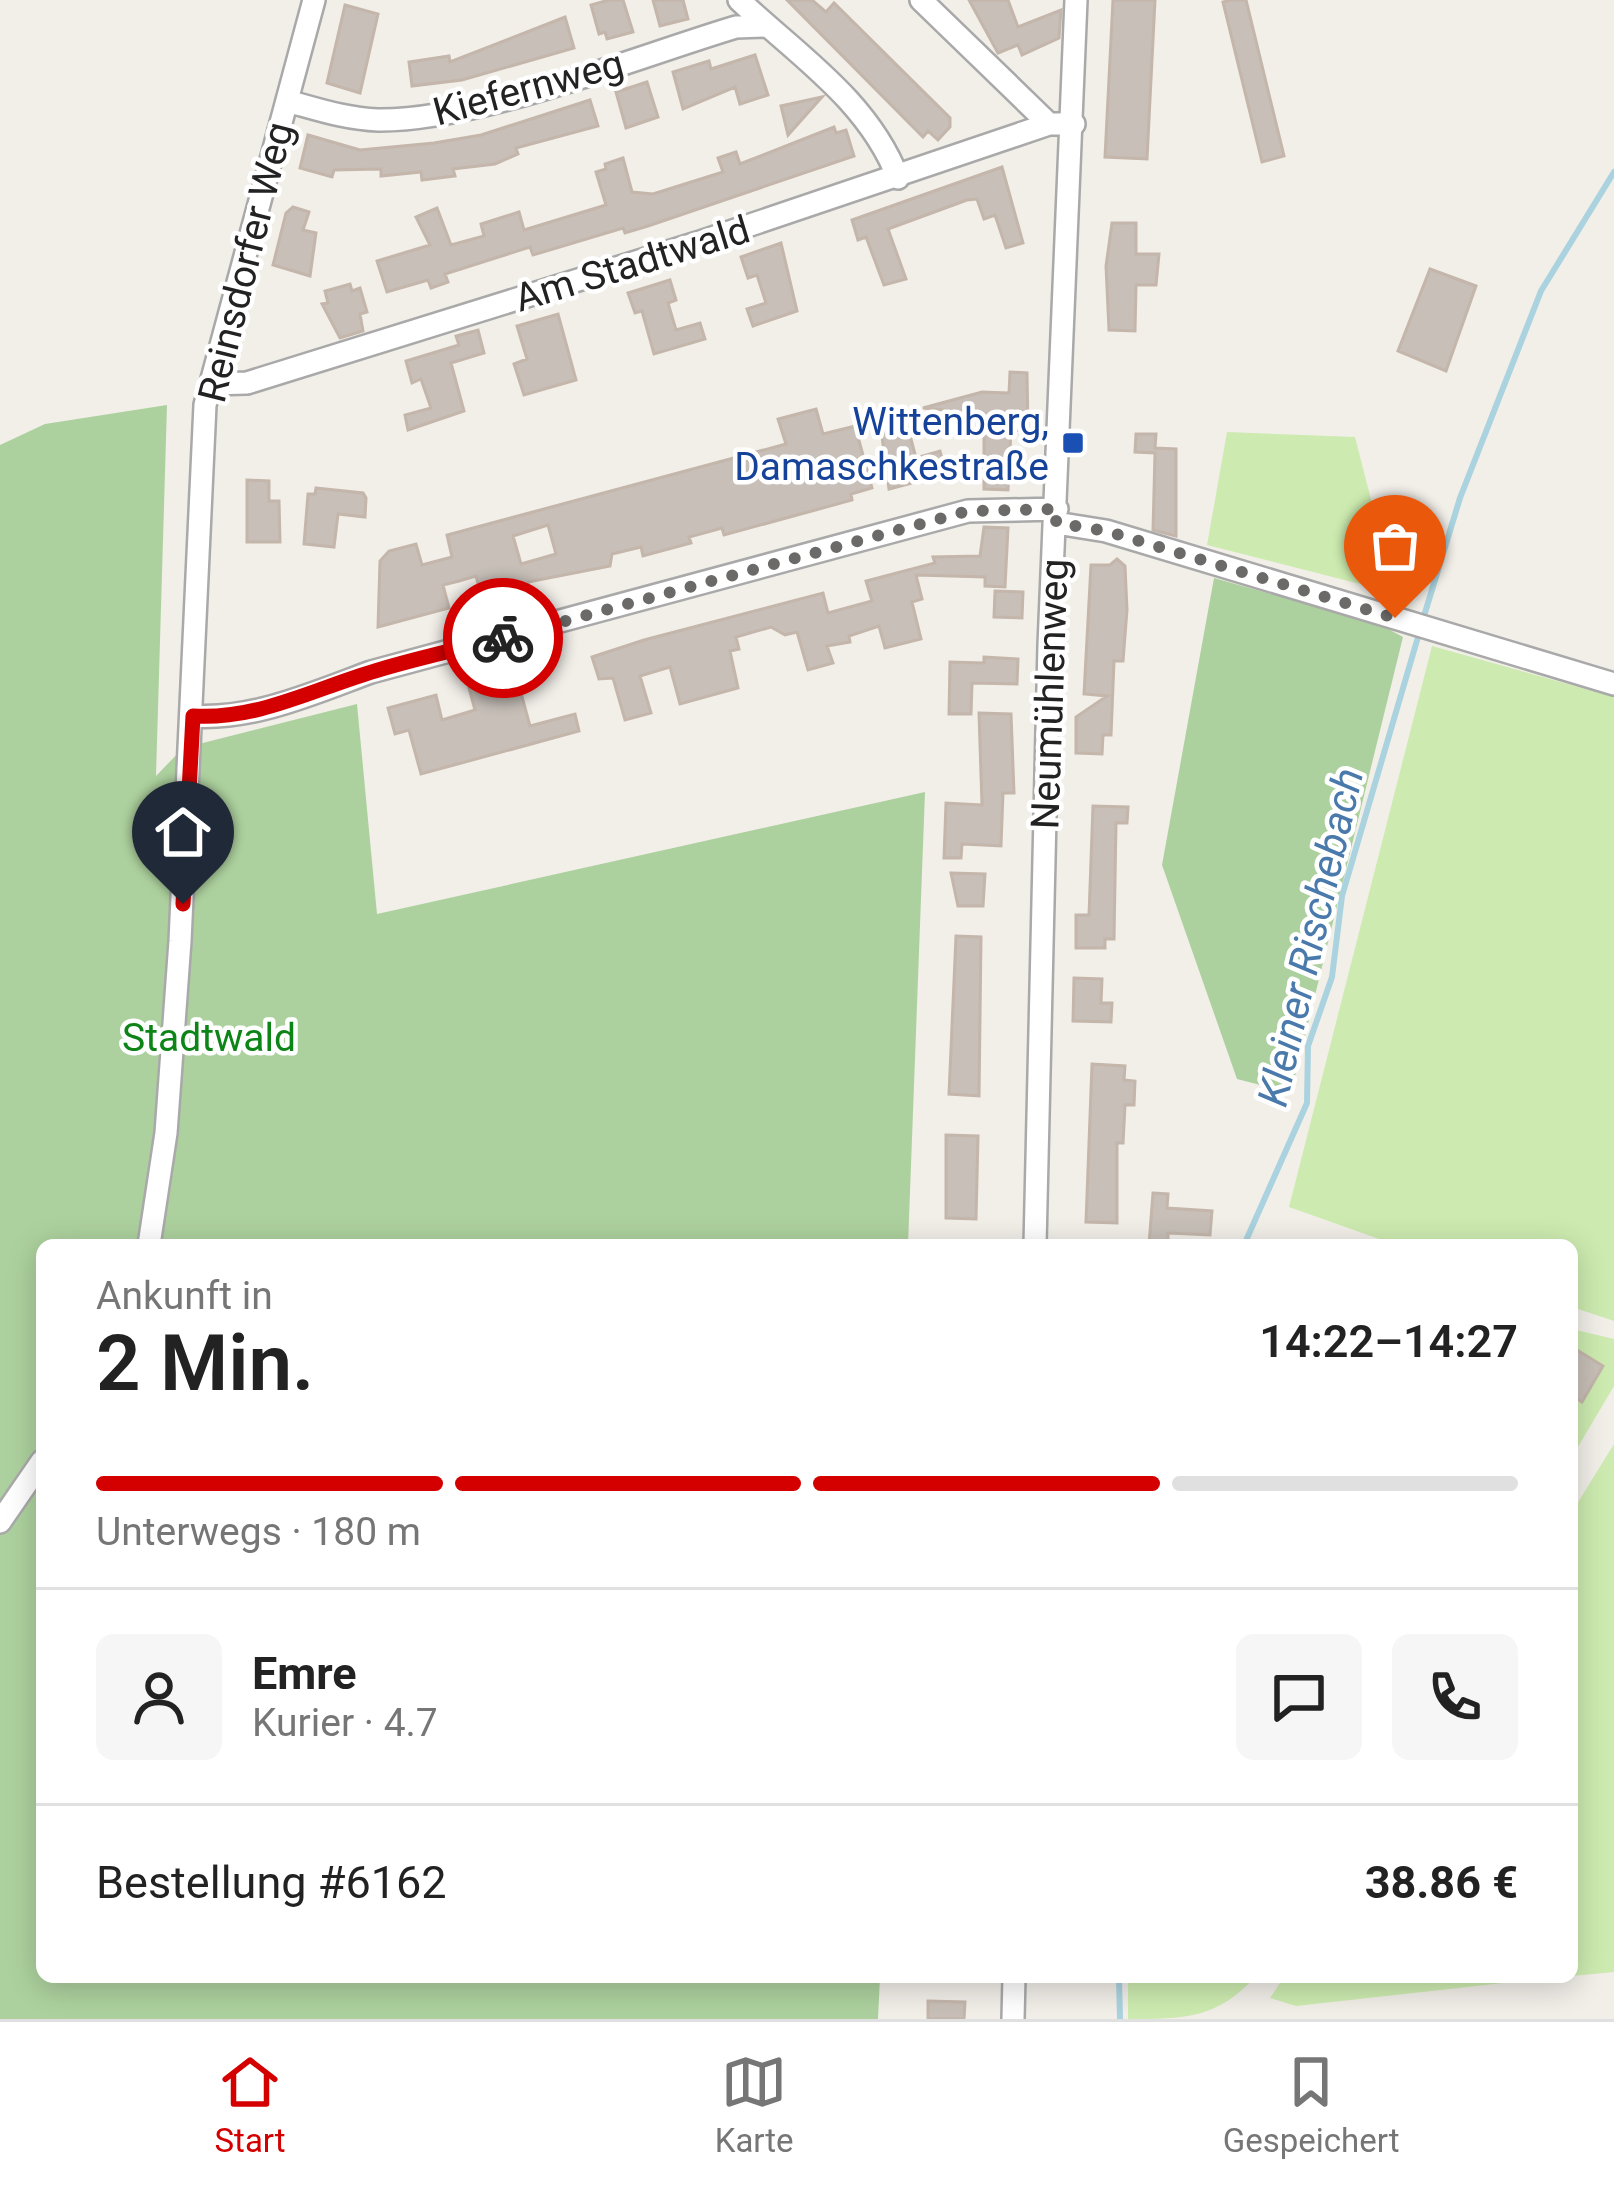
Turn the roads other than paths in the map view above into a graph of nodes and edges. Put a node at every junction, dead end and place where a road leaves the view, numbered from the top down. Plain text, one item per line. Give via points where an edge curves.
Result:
1 (314, 0) edge
2 (739, 0) edge
3 (921, 0) edge
4 (1076, 0) edge
5 (766, 26) junction
6 (287, 101) junction
7 (1049, 124) junction
8 (1074, 124) junction
9 (898, 178) junction
10 (211, 384) junction
11 (1056, 516) junction
12 (1614, 684) edge
13 (193, 716) junction
14 (149, 1239) edge
15 (1035, 1239) edge
16 (36, 1470) edge
17 (0, 1522) edge
18 (1014, 1983) edge
19 (1013, 2019) edge

1 - 6 street, Reinsdorfer Weg
2 - 5 street
3 - 7 street
4 - 8 street, Neumühlenweg
5 - 6 street, Kiefernweg via 736,27 429,115 358,119
5 - 9 street via 816,65 881,140
6 - 10 street, Reinsdorfer Weg
7 - 8 street, Am Stadtwald
7 - 9 street, Am Stadtwald
8 - 11 street, Neumühlenweg
9 - 10 street, Am Stadtwald via 247,382
10 - 13 street, Reinsdorfer Weg
11 - 12 street
11 - 13 street via 968,511 371,672 289,703
11 - 15 street, Neumühlenweg
13 - 14 street, Reinsdorfer Weg via 166,1132
16 - 17 street
18 - 19 street

